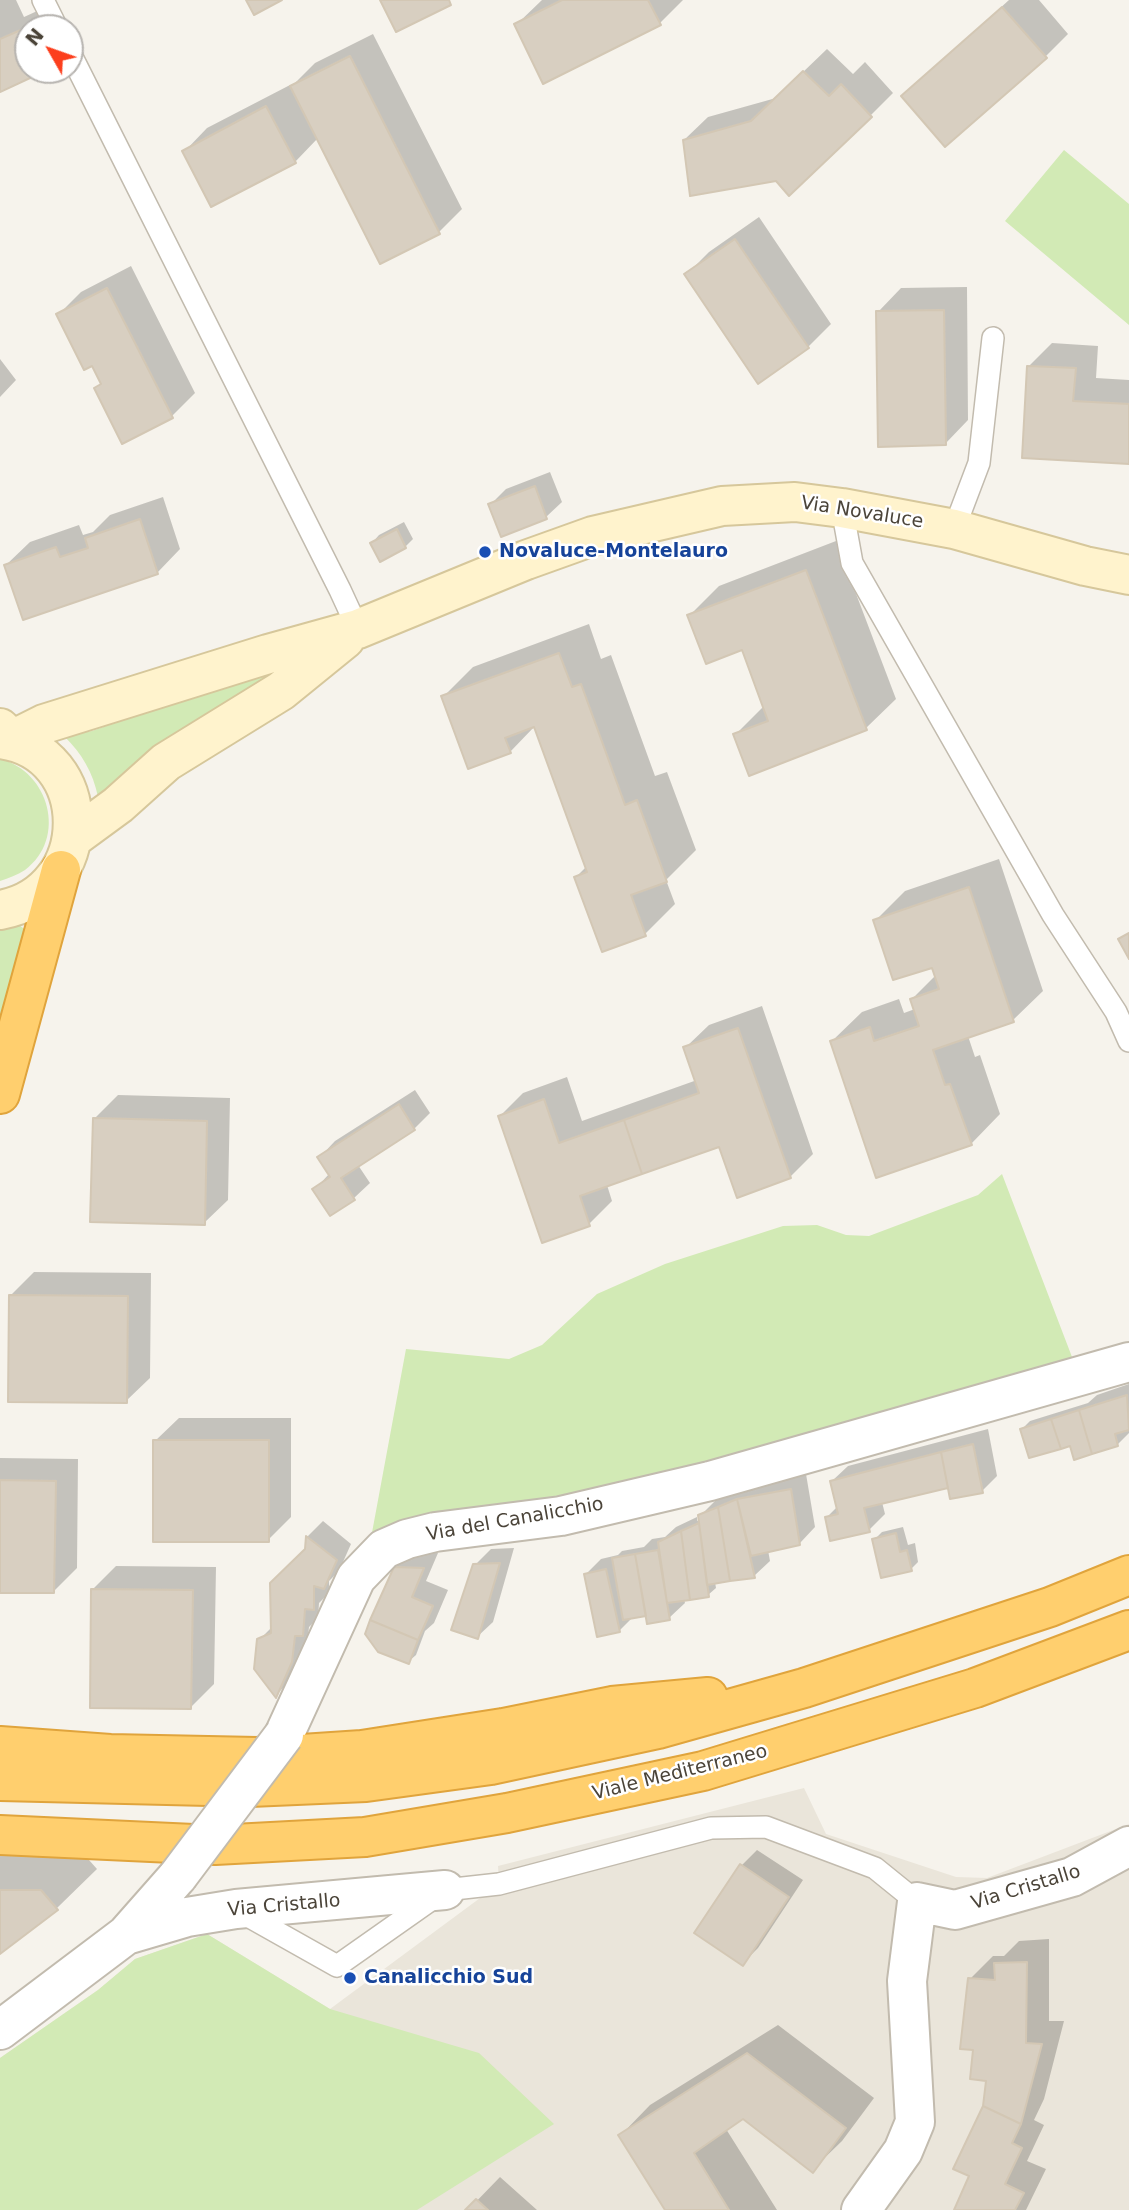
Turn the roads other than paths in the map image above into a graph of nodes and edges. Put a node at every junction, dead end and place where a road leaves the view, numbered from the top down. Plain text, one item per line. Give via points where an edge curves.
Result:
1 (84, 81) edge
2 (993, 338) dead end
3 (842, 508) junction
4 (954, 529) junction
5 (1129, 575) edge
6 (358, 629) junction
7 (4, 736) edge
8 (67, 854) junction
9 (0, 910) edge
10 (1129, 1041) edge
11 (0, 1094) edge
12 (1129, 1362) edge
13 (1129, 1575) edge
14 (1129, 1630) edge
15 (804, 1688) junction
16 (0, 1746) edge
17 (0, 1781) edge
18 (0, 1835) edge
19 (1129, 1846) edge
20 (445, 1890) junction
21 (917, 1902) junction
22 (236, 1909) junction
23 (126, 1935) junction
24 (0, 2030) edge
25 (861, 2210) edge

1 - 6 lane
2 - 4 lane via 979,463
3 - 4 main road, Via Novaluce
3 - 6 main road, Via Novaluce via 795,502 722,506 593,536
3 - 10 lane via 852,563
4 - 5 main road, Via Novaluce
6 - 7 main road
6 - 8 main road via 281,691 166,762
7 - 8 main road via 35,751 54,768 67,789 74,813
8 - 9 main road via 48,887 31,900
8 - 11 highway
12 - 23 street, Via del Canalicchio, bridge via 710,1481 561,1516 435,1532 384,1549 356,1578 284,1735 178,1876
13 - 15 highway
14 - 18 highway, Viale Mediterraneo via 975,1688 703,1772 508,1813 365,1837 215,1845
15 - 16 highway via 612,1706 362,1750 257,1757
15 - 17 highway via 659,1729 491,1765 366,1782 250,1787
19 - 21 street, Via Cristallo via 1072,1877 955,1910
20 - 21 lane via 499,1884 710,1829 766,1827 875,1868
20 - 22 street, Via Cristallo
20 - 22 lane via 337,1966
21 - 25 street via 907,1981 915,2122 903,2151
22 - 23 street, Via Cristallo
23 - 24 street, Via del Canalicchio

